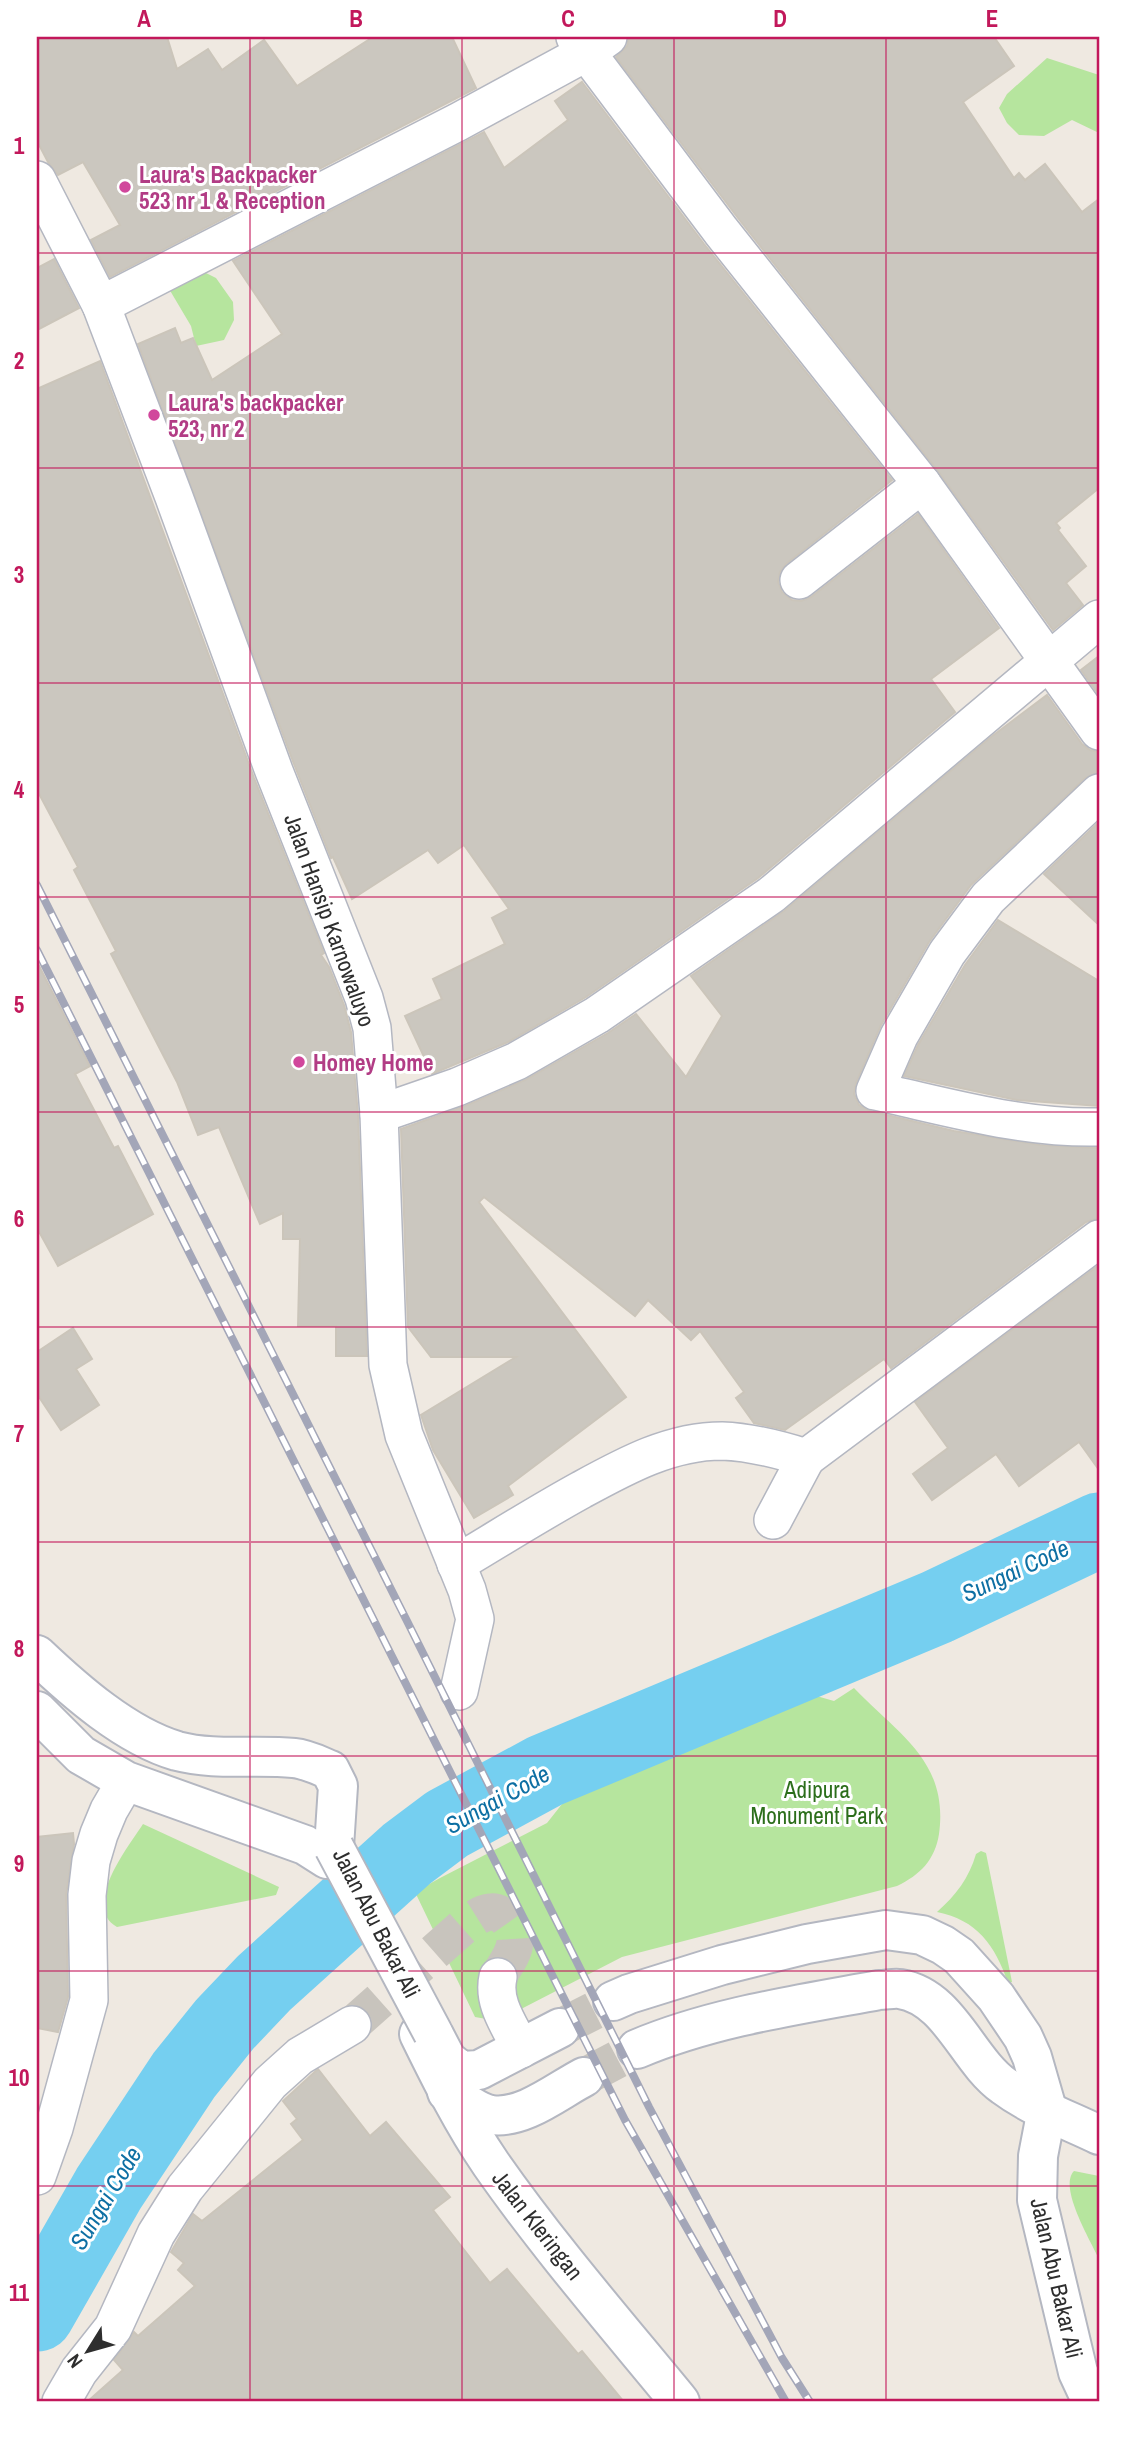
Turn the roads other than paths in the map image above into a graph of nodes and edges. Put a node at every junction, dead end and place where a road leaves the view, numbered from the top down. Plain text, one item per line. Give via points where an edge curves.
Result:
1 (590, 42) edge
2 (37, 180) edge
3 (102, 304) junction
4 (922, 484) junction
5 (799, 580) dead end
6 (1094, 631) edge
7 (1050, 662) junction
8 (1099, 731) edge
9 (1099, 793) edge
10 (379, 1114) junction
11 (1099, 1127) edge
12 (1099, 1239) edge
13 (806, 1458) junction
14 (773, 1520) dead end
15 (456, 1564) junction
16 (37, 1656) edge
17 (459, 1691) dead end
18 (37, 1712) edge
19 (126, 1781) junction
20 (331, 1853) junction
21 (498, 1977) tunnel mouth
22 (612, 2001) tunnel mouth
23 (352, 2025) tunnel mouth
24 (560, 2028) tunnel mouth
25 (426, 2034) junction
26 (521, 2049) junction
27 (637, 2049) tunnel mouth
28 (584, 2077) tunnel mouth
29 (447, 2092) junction
30 (1047, 2109) junction
31 (1099, 2135) edge
32 (37, 2176) edge
33 (61, 2402) edge
34 (680, 2402) edge
35 (1092, 2402) edge

1 - 3 street via 458,122
1 - 4 street via 721,230
2 - 3 street, Jalan Hansip Karnowaluyo
3 - 10 street, Jalan Hansip Karnowaluyo via 274,771 364,998 372,1028
4 - 5 street
4 - 7 street
6 - 7 street
7 - 8 street
7 - 10 street via 771,895 597,1015 517,1061
9 - 11 street via 988,898 947,953 899,1035 875,1091 993,1118
10 - 15 street, Jalan Hansip Karnowaluyo via 388,1365 404,1435
12 - 13 street
13 - 14 street
13 - 15 street via 720,1441 651,1454
15 - 17 street, Jalan Hansip Karnowaluyo via 475,1619
16 - 20 main road, Jalan Abu Bakar Ali via 79,1693 137,1733 178,1751 298,1758 330,1769 338,1786
18 - 19 main road, Jalan Abu Bakar Ali via 81,1755
19 - 20 main road, Jalan Abu Bakar Ali
19 - 32 street via 104,1822 91,1861 87,1895 89,2000
20 - 25 main road
21 - 26 street via 498,2001
22 - 30 main road, Jalan Abu Bakar Ali via 722,1965 807,1944 886,1930 906,1931 943,1945 988,1987 1023,2037
23 - 33 street via 300,2056 270,2083 185,2188 156,2234 113,2328
24 - 26 main road
25 - 26 main road via 461,2071 479,2070
25 - 29 main road, Jalan Kleringan
27 - 30 main road via 737,2017 900,1989 917,1995 952,2023 992,2077
28 - 29 main road via 537,2103 504,2114 490,2115
29 - 34 main road, Jalan Kleringan via 490,2163 546,2238
30 - 31 main road
30 - 35 main road, Jalan Abu Bakar Ali via 1038,2156 1037,2200 1078,2372

